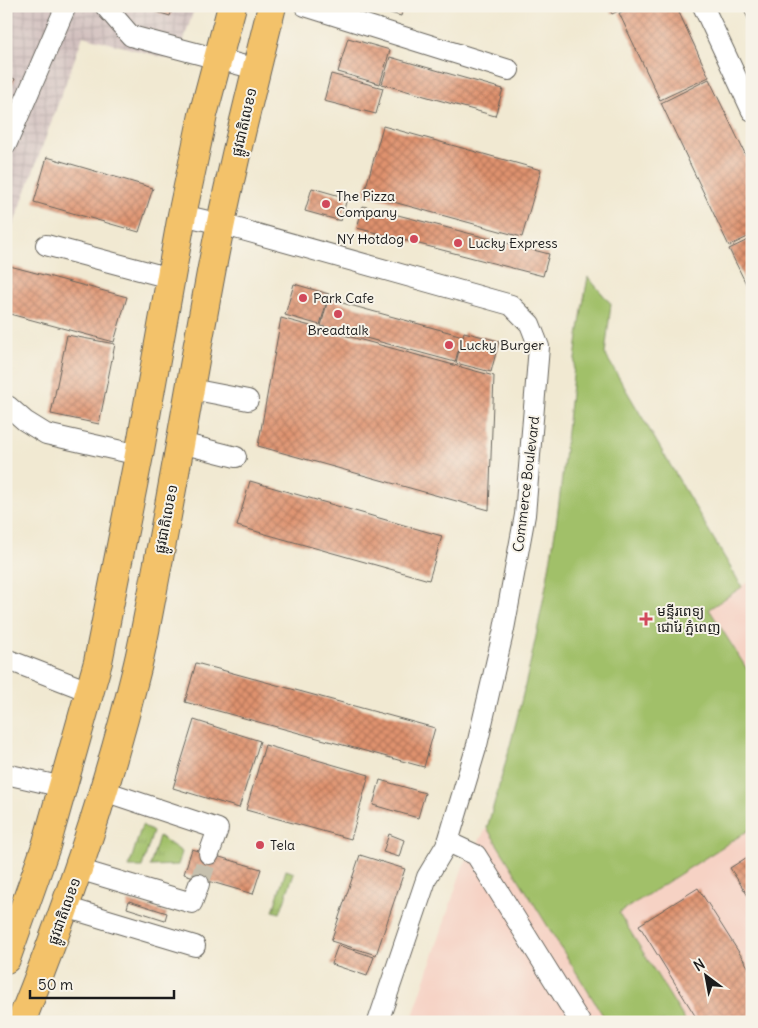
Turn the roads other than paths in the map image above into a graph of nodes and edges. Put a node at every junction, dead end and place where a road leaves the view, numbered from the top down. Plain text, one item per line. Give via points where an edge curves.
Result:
1 (66, 6) edge
2 (105, 6) edge
3 (232, 6) edge
4 (272, 6) edge
5 (305, 6) edge
6 (703, 6) edge
7 (218, 60) junction
8 (256, 69) junction
9 (509, 70) dead end
10 (752, 111) edge
11 (6, 145) edge
12 (182, 215) junction
13 (221, 224) junction
14 (46, 244) dead end
15 (170, 278) junction
16 (190, 389) junction
17 (248, 400) dead end
18 (8, 406) dead end
19 (181, 443) junction
20 (139, 455) junction
21 (236, 457) dead end
22 (6, 659) edge
23 (90, 692) junction
24 (6, 774) edge
25 (63, 787) junction
26 (104, 791) junction
27 (448, 842) junction
28 (209, 854) tunnel mouth
29 (78, 869) junction
30 (199, 884) tunnel mouth
31 (65, 907) junction
32 (195, 946) dead end
33 (6, 958) edge
34 (21, 1022) edge
35 (378, 1022) edge
36 (580, 1022) edge

1 - 11 street
2 - 7 street via 131,36
3 - 7 highway
4 - 8 highway, ផ្លូវជាតិលេខ១
5 - 9 street
6 - 10 street
7 - 8 street
7 - 12 highway
8 - 13 highway, ផ្លូវជាតិលេខ១
12 - 13 street, Commerce Boulevard
12 - 15 highway
13 - 16 highway, ផ្លូវជាតិលេខ១
13 - 27 street, Commerce Boulevard via 510,305 530,324 539,347 525,515 504,629 477,745
14 - 15 street
15 - 20 highway
16 - 17 street
16 - 19 highway, ផ្លូវជាតិលេខ១
18 - 20 street via 46,434
19 - 21 street
19 - 26 highway, ផ្លូវជាតិលេខ១ via 137,670
20 - 23 highway
22 - 23 street
23 - 25 highway
24 - 25 street
25 - 33 highway
26 - 28 street via 218,829
26 - 29 highway, ផ្លូវជាតិលេខ១
27 - 35 street, Commerce Boulevard via 427,877
27 - 36 street via 476,855
29 - 30 street via 192,903
29 - 31 highway, ផ្លូវជាតិលេខ១
31 - 32 street
31 - 34 highway, ផ្លូវជាតិលេខ១

